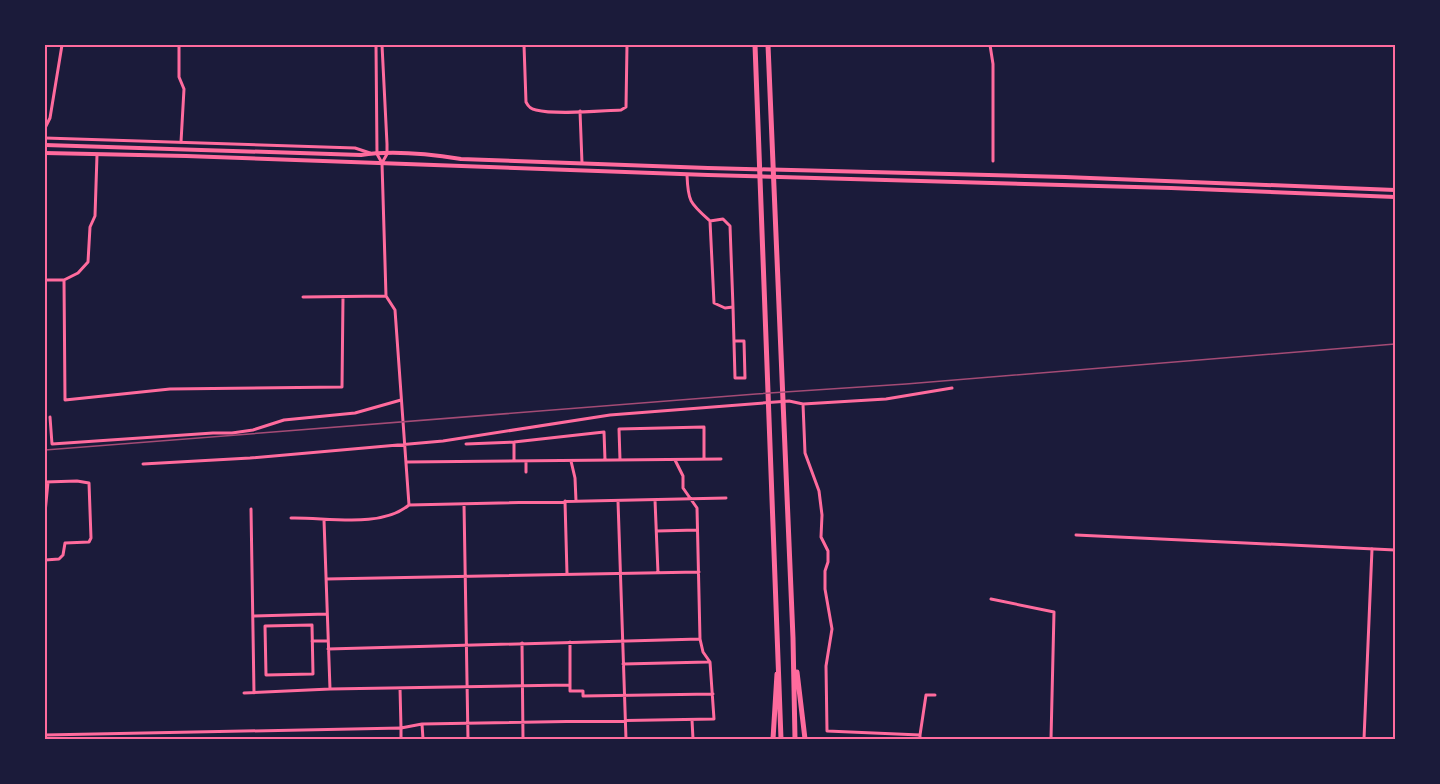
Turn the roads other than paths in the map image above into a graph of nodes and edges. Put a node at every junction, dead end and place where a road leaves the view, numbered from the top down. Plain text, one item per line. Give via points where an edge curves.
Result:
1 (62, 45) edge
2 (179, 45) edge
3 (376, 45) edge
4 (382, 45) edge
5 (524, 45) edge
6 (627, 45) edge
7 (754, 45) edge
8 (768, 45) edge
9 (990, 45) edge
10 (580, 111) junction
11 (45, 128) edge
12 (45, 138) edge
13 (153, 142) junction
14 (181, 142) junction
15 (45, 145) edge
16 (152, 148) junction
17 (45, 153) edge
18 (375, 153) junction
19 (387, 154) junction
20 (97, 155) junction
21 (993, 161) dead end
22 (382, 163) junction
23 (582, 163) junction
24 (687, 174) junction
25 (1395, 190) edge
26 (1395, 197) edge
27 (710, 220) junction
28 (45, 280) edge
29 (64, 280) junction
30 (386, 296) junction
31 (303, 297) dead end
32 (343, 297) junction
33 (733, 307) junction
34 (734, 341) junction
35 (952, 388) dead end
36 (401, 400) junction
37 (803, 404) junction
38 (50, 417) dead end
39 (514, 442) junction
40 (466, 444) dead end
41 (406, 445) junction
42 (704, 459) junction
43 (721, 459) dead end
44 (605, 460) junction
45 (620, 460) junction
46 (675, 460) junction
47 (571, 461) junction
48 (407, 462) junction
49 (514, 462) junction
50 (526, 462) junction
51 (143, 464) dead end
52 (526, 472) dead end
53 (46, 481) edge
54 (726, 498) dead end
55 (691, 499) junction
56 (655, 500) junction
57 (565, 501) junction
58 (576, 501) junction
59 (618, 501) junction
60 (464, 503) junction
61 (409, 505) junction
62 (251, 509) dead end
63 (45, 513) edge
64 (291, 518) dead end
65 (324, 520) junction
66 (698, 530) junction
67 (657, 531) junction
68 (1076, 535) dead end
69 (1372, 549) junction
70 (1395, 550) edge
71 (45, 560) edge
72 (699, 572) junction
73 (658, 573) junction
74 (567, 574) junction
75 (620, 574) junction
76 (465, 575) junction
77 (326, 579) junction
78 (991, 599) dead end
79 (327, 614) junction
80 (253, 616) junction
81 (793, 638) junction
82 (700, 639) junction
83 (779, 639) junction
84 (312, 641) junction
85 (328, 641) junction
86 (622, 641) junction
87 (570, 642) junction
88 (522, 643) junction
89 (466, 645) junction
90 (328, 649) junction
91 (710, 662) junction
92 (623, 664) junction
93 (522, 685) junction
94 (570, 685) junction
95 (466, 686) junction
96 (330, 688) junction
97 (400, 688) junction
98 (244, 693) dead end
99 (254, 693) junction
100 (713, 694) junction
101 (935, 695) dead end
102 (625, 696) junction
103 (692, 719) junction
104 (625, 721) junction
105 (523, 722) junction
106 (422, 724) junction
107 (467, 724) junction
108 (401, 728) junction
109 (45, 735) edge
110 (920, 737) edge
111 (401, 739) edge
112 (423, 739) edge
113 (468, 739) edge
114 (523, 739) edge
115 (626, 739) edge
116 (693, 739) edge
117 (772, 739) edge
118 (781, 739) edge
119 (795, 739) edge
120 (805, 739) edge
121 (1051, 739) edge
122 (1364, 739) edge

1 - 11 street
2 - 14 street via 179,77 184,89
3 - 18 street
4 - 19 street
5 - 10 street via 528,107 536,111
6 - 10 street via 626,107
7 - 83 highway
8 - 81 highway
9 - 21 street
10 - 23 street
12 - 13 street
13 - 14 street
13 - 16 street
14 - 18 street via 355,148
15 - 16 main road
16 - 18 main road
17 - 20 main road
18 - 19 main road
18 - 22 street
19 - 22 street
19 - 23 main road
20 - 22 main road
20 - 29 street via 95,216 90,227 88,262
22 - 24 main road
22 - 30 street
23 - 25 main road
24 - 26 main road
24 - 27 street via 687,197
27 - 33 street via 714,303
27 - 33 street via 723,219 730,226
28 - 29 street
29 - 32 street via 65,400 170,389 342,387
30 - 32 street
30 - 36 street via 395,310
31 - 32 street
33 - 34 street
34 - 34 street via 735,378 746,378 744,341
35 - 37 street via 886,399
36 - 38 street via 355,413 284,420 232,433 52,444
36 - 41 street
37 - 41 street via 789,401 610,415
37 - 110 street via 805,453 819,491 821,537 828,551 825,589 831,629 826,666 827,731
39 - 40 street
39 - 44 street via 604,432
39 - 49 street
41 - 48 street
41 - 51 street
42 - 43 street
42 - 45 street via 704,427 619,429
42 - 46 street
44 - 45 street
44 - 47 street
45 - 46 street
46 - 55 street via 683,476 683,488
47 - 50 street
47 - 58 street
48 - 49 street
48 - 61 street
49 - 50 street
50 - 52 street
53 - 63 street
53 - 71 street via 89,483 91,538 89,542 65,543 59,559
54 - 55 street
55 - 56 street
55 - 66 street via 697,508
56 - 59 street
56 - 67 street
57 - 58 street
57 - 60 street
57 - 74 street
58 - 59 street
59 - 75 street
60 - 61 street
60 - 76 street
61 - 65 street via 395,514 375,518
62 - 80 street
64 - 65 street
65 - 77 street
66 - 67 street
66 - 72 street
67 - 73 street
68 - 69 street
69 - 70 street
69 - 122 street
72 - 73 street
72 - 82 street
73 - 75 street
74 - 75 street
74 - 76 street
75 - 86 street
76 - 77 street
76 - 89 street
77 - 79 street
78 - 121 street via 1054,612
79 - 80 street
79 - 85 street
80 - 99 street
81 - 119 highway
81 - 120 highway
82 - 86 street
82 - 91 street
83 - 117 highway
83 - 118 highway
84 - 84 street via 312,625 265,626 266,675 313,674
84 - 85 street
85 - 90 street
86 - 87 street
86 - 92 street
87 - 88 street
87 - 94 street
88 - 89 street
88 - 93 street
89 - 90 street
89 - 95 street
90 - 96 street
91 - 92 street
91 - 100 street
92 - 102 street
93 - 94 street
93 - 95 street
93 - 105 street
94 - 102 street via 570,691 583,691 583,696
95 - 97 street
95 - 107 street
96 - 97 street
96 - 99 street
97 - 108 street
98 - 99 street
100 - 102 street
100 - 103 street via 714,719
101 - 110 street via 926,694
102 - 104 street
103 - 104 street
103 - 116 street
104 - 105 street
104 - 115 street
105 - 107 street
105 - 114 street
106 - 107 street
106 - 108 street
106 - 112 street
107 - 113 street
108 - 109 street
108 - 111 street

